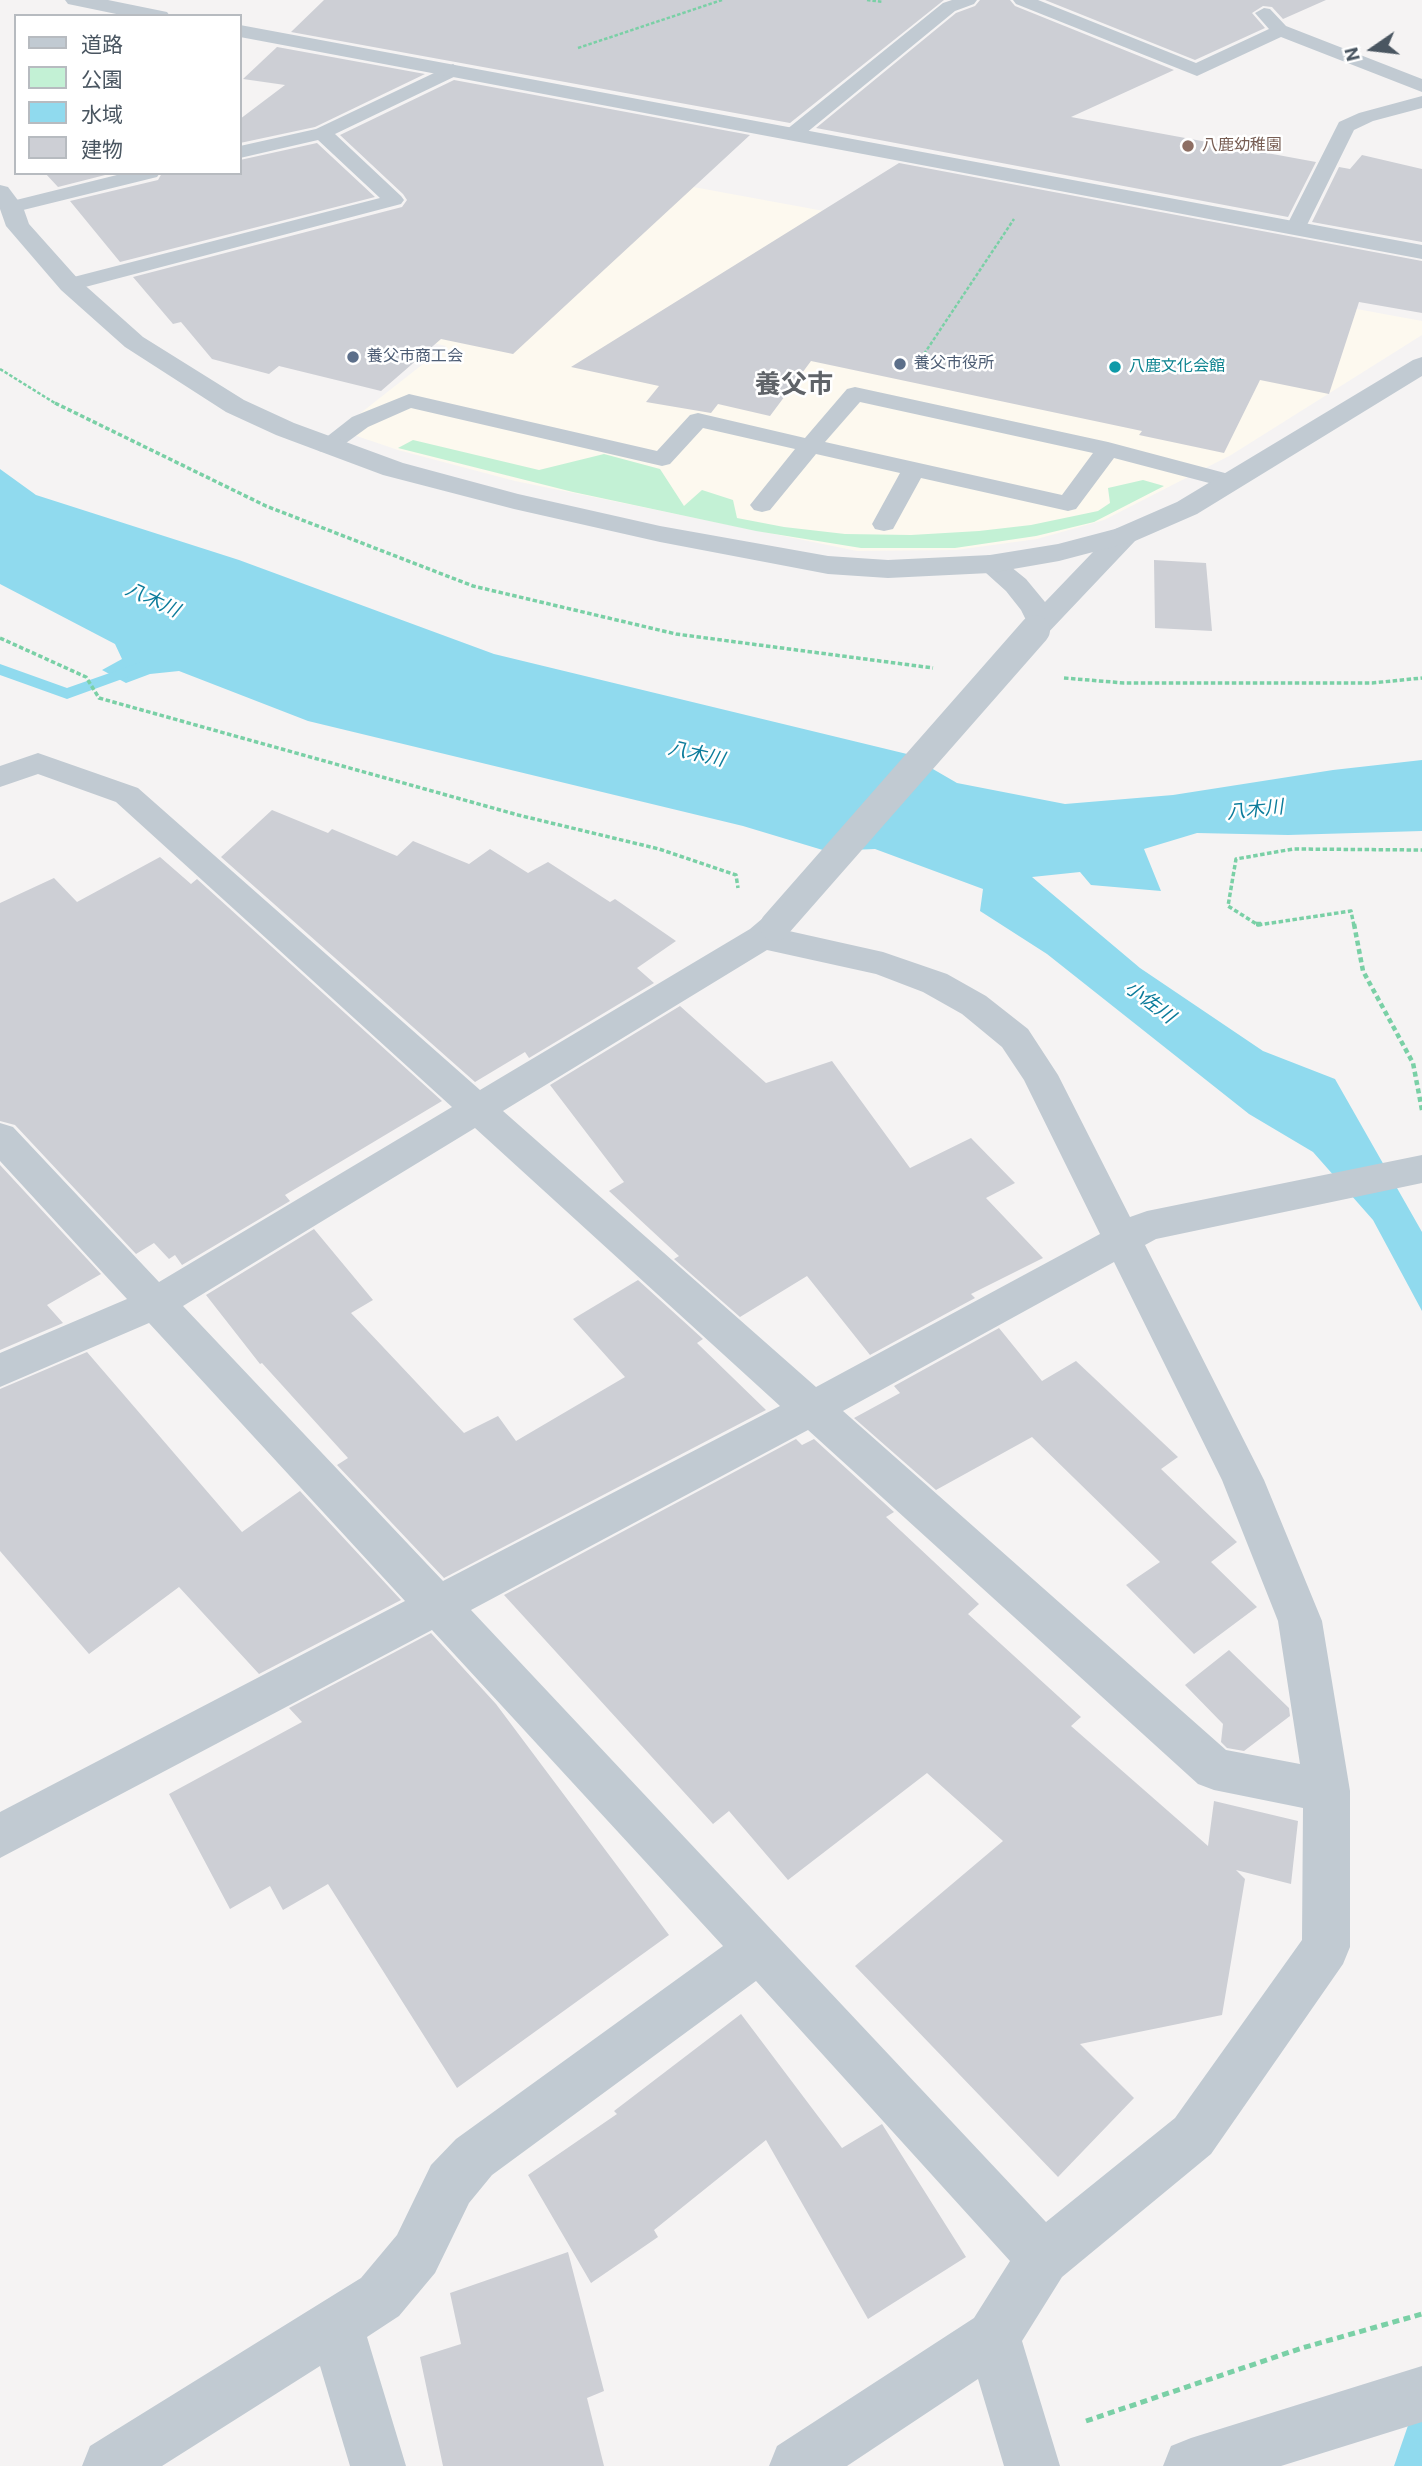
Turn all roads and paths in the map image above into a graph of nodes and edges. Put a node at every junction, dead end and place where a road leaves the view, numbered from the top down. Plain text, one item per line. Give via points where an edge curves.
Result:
1 (75, 0) edge
2 (722, 0) edge
3 (968, 0) edge
4 (1022, 0) edge
5 (1264, 13) dead end
6 (149, 14) edge
7 (1280, 30) junction
8 (242, 31) edge
9 (453, 70) junction
10 (491, 77) junction
11 (1422, 86) edge
12 (1422, 102) edge
13 (321, 133) junction
14 (793, 134) junction
15 (242, 152) edge
16 (139, 175) edge
17 (1040, 180) junction
18 (5, 200) edge
19 (1296, 227) junction
20 (1422, 252) edge
21 (70, 285) junction
22 (1422, 365) edge
23 (0, 369) edge
24 (892, 400) junction
25 (327, 446) junction
26 (810, 446) junction
27 (1108, 449) junction
28 (914, 469) junction
29 (1231, 482) junction
30 (762, 505) dead end
31 (884, 524) dead end
32 (1125, 535) junction
33 (990, 564) junction
34 (1038, 626) junction
35 (0, 638) edge
36 (946, 669) dead end
37 (1055, 678) dead end
38 (1422, 678) edge
39 (0, 777) edge
40 (1422, 850) edge
41 (768, 932) junction
42 (478, 1108) junction
43 (1422, 1110) edge
44 (0, 1137) edge
45 (1422, 1169) edge
46 (1135, 1232) junction
47 (156, 1303) junction
48 (0, 1371) edge
49 (813, 1408) junction
50 (440, 1607) junction
51 (1327, 1791) junction
52 (0, 1836) edge
53 (759, 1949) junction
54 (1043, 2258) junction
55 (1422, 2314) edge
56 (335, 2326) junction
57 (993, 2337) junction
58 (1422, 2394) edge
59 (1119, 2409) dead end
60 (110, 2466) edge
61 (378, 2466) edge
62 (797, 2466) edge
63 (1032, 2466) edge
64 (1191, 2466) edge

1 - 6 street
2 - 10 path
3 - 14 lane via 949,7
4 - 7 lane via 1197,70
5 - 7 lane
7 - 11 lane
8 - 9 street
9 - 10 street
9 - 13 lane
10 - 14 street
12 - 19 lane via 1346,126
13 - 15 lane
13 - 21 lane via 394,200
14 - 17 street
16 - 18 lane
17 - 19 street
17 - 24 path
18 - 21 street via 18,226
19 - 20 street
21 - 25 street via 134,342 235,406
22 - 29 street
23 - 36 path via 61,406 266,506 473,586 676,634
24 - 26 lane via 856,394
24 - 27 lane
25 - 26 lane via 360,422 409,401 662,459 698,420
25 - 33 street via 514,501 828,565 888,569
26 - 28 lane
26 - 30 lane
27 - 28 lane via 1069,504
27 - 29 lane
28 - 31 lane
29 - 32 street via 1187,508
32 - 33 street
32 - 34 street
33 - 34 street via 1035,608
34 - 41 street, bridge
35 - 41 path via 86,677 99,698 518,815 659,849 736,875 742,922
37 - 38 path via 1124,683
39 - 42 street via 38,763 127,794
40 - 43 path via 1293,849 1236,859 1228,906 1258,925 1351,911 1363,971 1413,1063
41 - 42 street
41 - 46 street via 883,964 935,983 974,1004 1015,1038
42 - 47 street
42 - 49 street
44 - 47 street
45 - 46 street
46 - 49 street
46 - 51 street via 1300,1620
47 - 48 street
47 - 50 street
49 - 50 street
49 - 51 street via 1214,1769
50 - 52 street
50 - 53 street
51 - 54 street via 1326,1947 1194,2136
53 - 54 street
53 - 56 street via 474,2157 450,2184 416,2254 380,2297
54 - 57 street
55 - 59 path via 1302,2347
56 - 60 street
56 - 61 street
57 - 62 street
57 - 63 street
58 - 64 street

